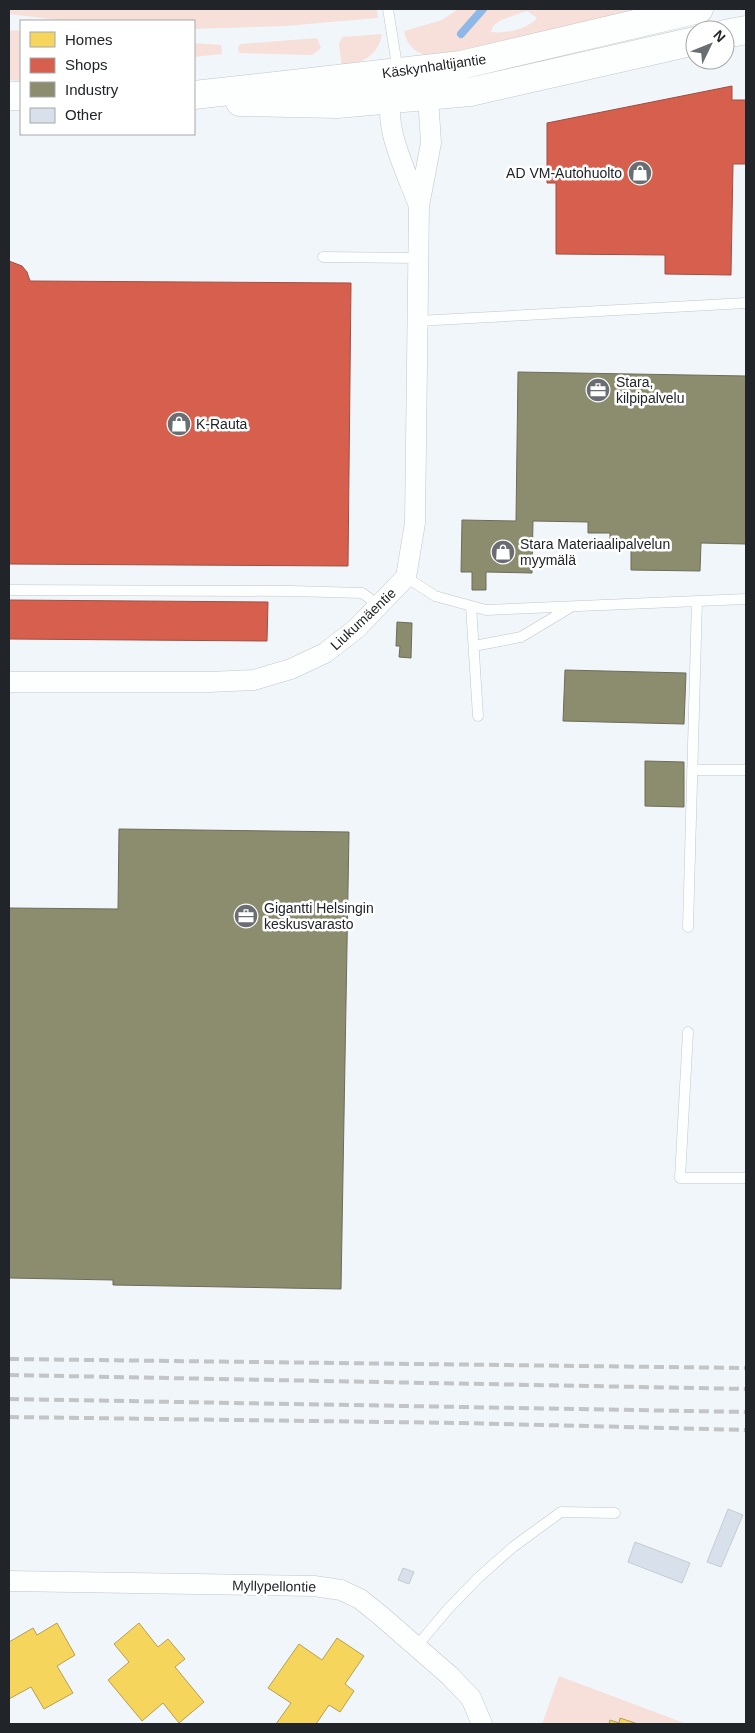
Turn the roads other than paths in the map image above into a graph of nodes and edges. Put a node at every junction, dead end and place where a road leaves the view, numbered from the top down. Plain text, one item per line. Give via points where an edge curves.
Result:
1 (388, 9) edge
2 (699, 9) edge
3 (685, 43) edge
4 (398, 73) junction
5 (195, 95) edge
6 (428, 96) junction
7 (195, 100) edge
8 (389, 101) junction
9 (419, 206) junction
10 (322, 256) dead end
11 (418, 258) junction
12 (746, 303) edge
13 (417, 321) junction
14 (406, 577) junction
15 (9, 590) edge
16 (746, 599) edge
17 (697, 601) junction
18 (380, 606) junction
19 (472, 606) junction
20 (573, 606) junction
21 (474, 646) junction
22 (9, 682) edge
23 (478, 716) dead end
24 (692, 770) junction
25 (746, 770) edge
26 (688, 927) dead end
27 (688, 1032) dead end
28 (746, 1178) edge
29 (615, 1513) dead end
30 (9, 1581) edge
31 (416, 1646) junction
32 (482, 1724) edge

1 - 4 lane
2 - 4 main road, Käskynhaltijantie via 461,65
3 - 6 main road, Käskynhaltijantie via 470,92
4 - 5 main road, Käskynhaltijantie via 334,77
4 - 6 street
4 - 8 street, Liukumäentie
6 - 8 main road, Käskynhaltijantie
6 - 9 street, Liukumäentie via 431,143
7 - 8 main road, Käskynhaltijantie via 308,105
8 - 9 street, Liukumäentie via 391,126
9 - 11 street, Liukumäentie
10 - 11 lane
11 - 13 street, Liukumäentie
12 - 13 lane
13 - 14 street, Liukumäentie via 415,523
14 - 18 street, Liukumäentie
14 - 19 lane via 435,596
15 - 18 lane via 353,593 362,594
16 - 17 lane
17 - 20 lane
17 - 24 lane
18 - 22 street, Liukumäentie via 325,653 291,669 254,680
19 - 20 lane via 486,610
19 - 21 lane
20 - 21 lane via 521,637
21 - 23 lane
24 - 25 lane
24 - 26 lane
27 - 28 lane via 680,1178
29 - 31 lane via 561,1512 478,1578
30 - 31 street, Myllypellontie via 326,1587 360,1599
31 - 32 street, Myllypellontie via 471,1698

